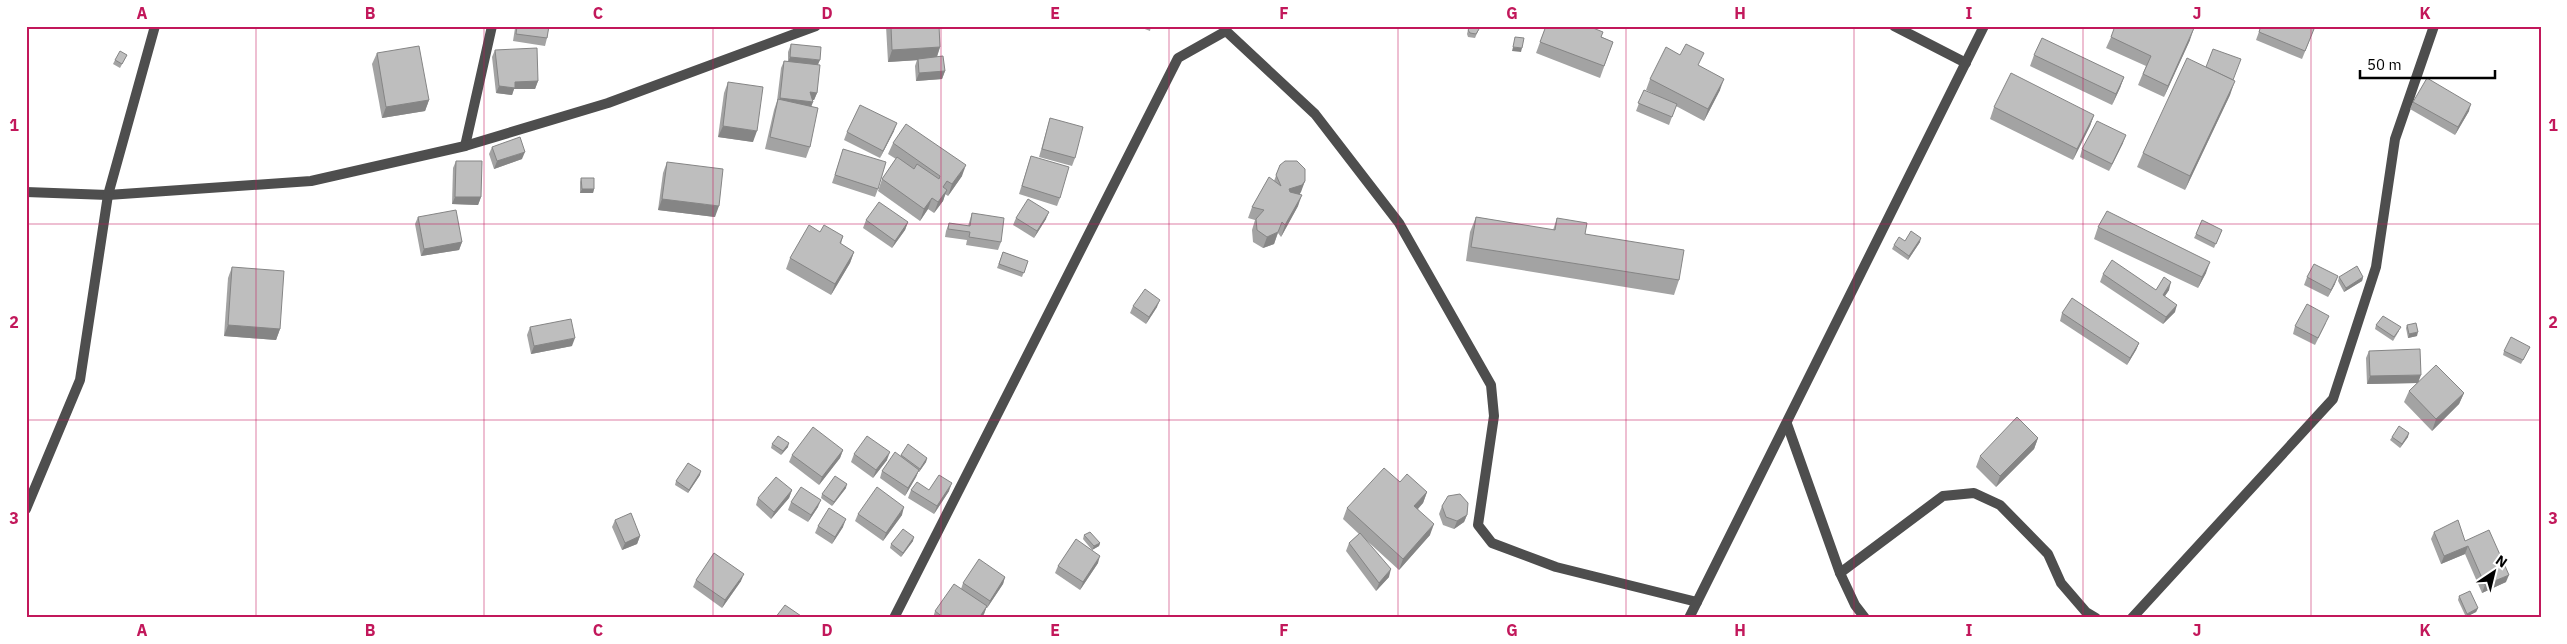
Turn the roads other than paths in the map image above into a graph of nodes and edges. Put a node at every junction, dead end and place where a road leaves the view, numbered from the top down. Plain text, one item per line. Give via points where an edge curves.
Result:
1 (155, 26) edge
2 (492, 26) edge
3 (816, 26) edge
4 (1894, 26) edge
5 (1984, 26) edge
6 (2434, 26) edge
7 (1225, 29) edge
8 (1966, 64) junction
9 (465, 146) junction
10 (26, 192) edge
11 (108, 195) junction
12 (1787, 424) junction
13 (26, 509) edge
14 (1840, 573) junction
15 (1697, 602) junction
16 (894, 618) edge
17 (1689, 618) edge
18 (1865, 618) edge
19 (2096, 618) edge
20 (2132, 618) edge

1 - 11 street
2 - 9 street
3 - 9 street via 608,102
4 - 8 street
5 - 8 street
6 - 20 street via 2395,139 2376,267 2332,399
7 - 15 street via 1316,114 1399,223 1491,385 1494,416 1478,525 1492,543 1556,567
7 - 16 street via 1178,58
8 - 12 street
9 - 11 street via 311,182
10 - 11 street
11 - 13 street via 80,380
12 - 14 street
12 - 15 street
14 - 18 street
14 - 19 street via 1943,496 1974,493 2000,505 2048,554 2061,583 2086,612
15 - 17 street

